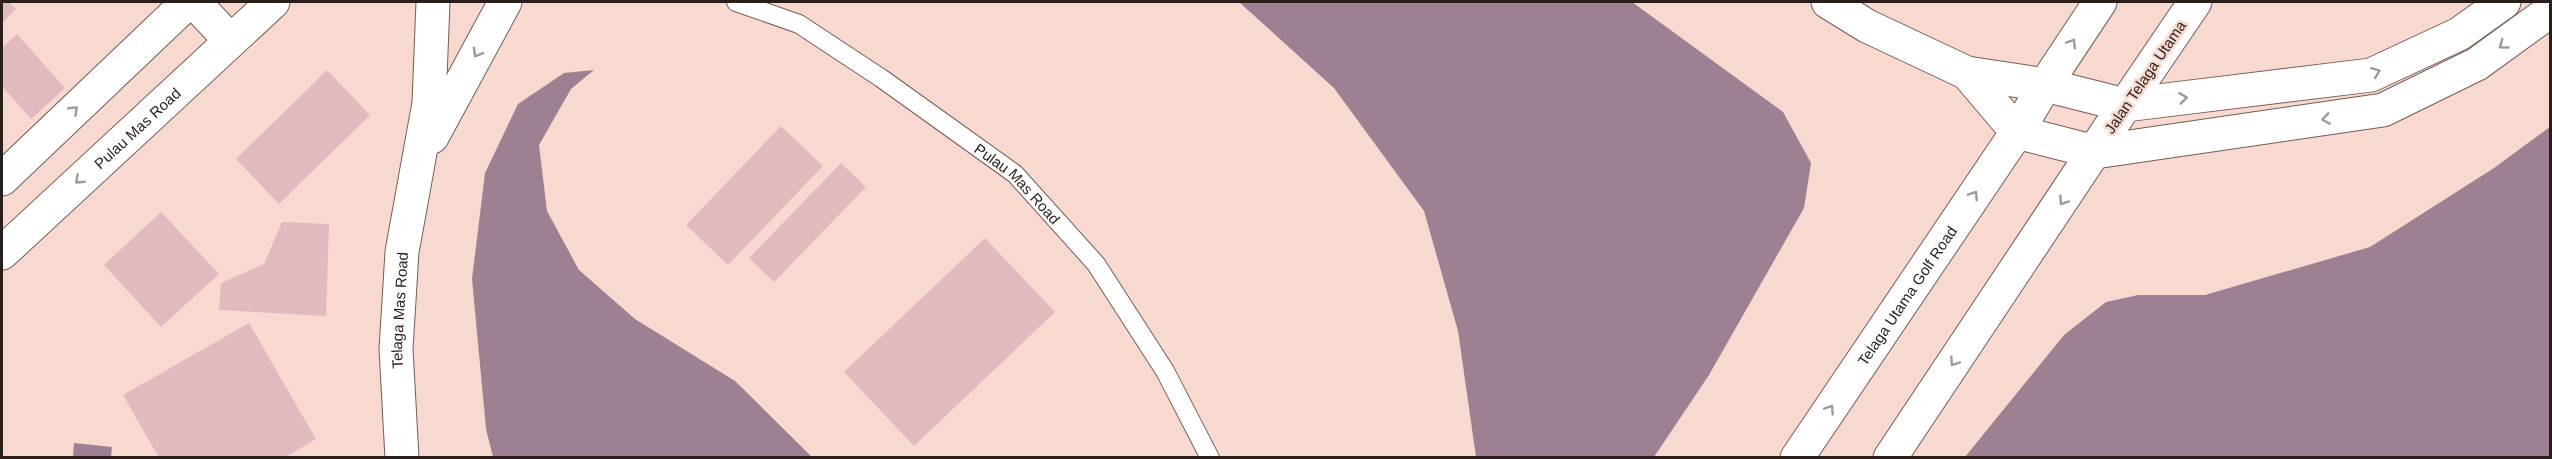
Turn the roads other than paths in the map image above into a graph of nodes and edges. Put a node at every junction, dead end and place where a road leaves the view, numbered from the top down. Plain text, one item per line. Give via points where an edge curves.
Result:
1 (188, 2) edge
2 (194, 2) edge
3 (273, 2) edge
4 (433, 2) edge
5 (505, 2) edge
6 (736, 2) edge
7 (1828, 2) edge
8 (2100, 2) edge
9 (2195, 2) edge
10 (2504, 2) edge
11 (2550, 11) edge
12 (230, 40) junction
13 (1967, 73) junction
14 (2045, 85) junction
15 (2125, 105) junction
16 (2017, 132) junction
17 (2095, 152) junction
18 (418, 164) junction
19 (2, 179) edge
20 (2, 253) edge
21 (402, 458) edge
22 (1210, 458) edge
23 (1797, 458) edge
24 (1890, 458) edge

19 -> 1 main road
2 - 12 main road
3 - 12 main road, Pulau Mas Road
4 - 18 main road, Telaga Mas Road via 429,103
5 -> 18 main road, Telaga Mas Road
6 - 22 lane, Pulau Mas Road via 798,24 1015,174 1096,264 1166,371
7 - 13 main road via 1867,26
14 -> 8 main road
9 - 15 main road, Jalan Telaga Utama
15 -> 10 main road via 2372,75 2459,34
11 -> 17 main road via 2477,64 2383,110
12 -> 20 main road, Pulau Mas Road
13 - 14 main road
13 - 16 main road
14 - 15 main road
14 - 16 main road
15 - 17 main road, Jalan Telaga Utama
16 - 17 main road
23 -> 16 main road, Telaga Utama Golf Road
17 -> 24 main road
18 - 21 main road, Telaga Mas Road via 402,252 396,349

